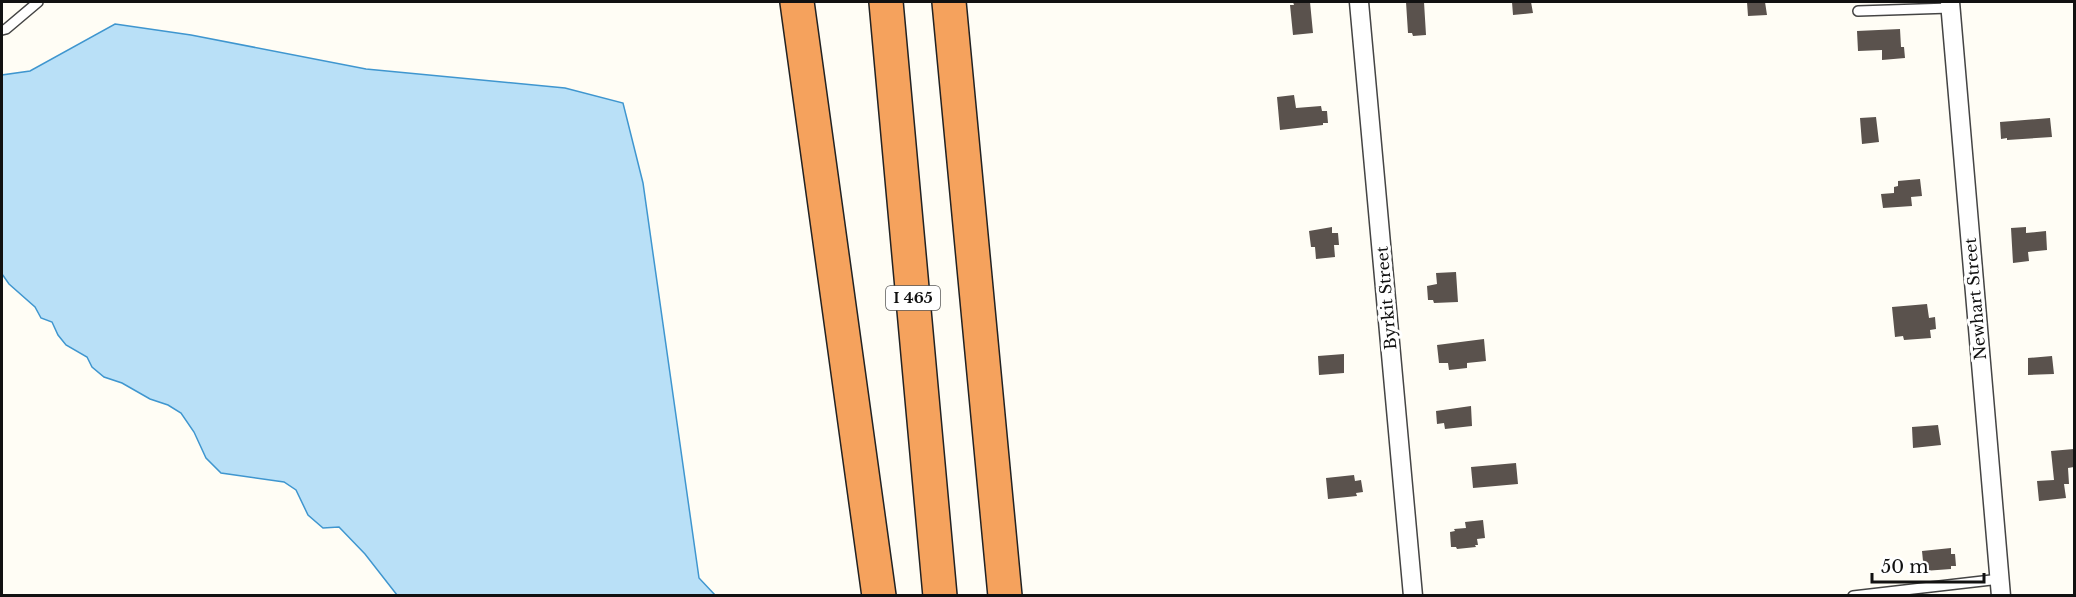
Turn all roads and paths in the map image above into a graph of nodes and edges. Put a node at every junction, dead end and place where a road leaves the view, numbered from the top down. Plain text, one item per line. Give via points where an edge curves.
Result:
1 (38, 2) edge
2 (797, 2) edge
3 (886, 2) edge
4 (949, 2) edge
5 (961, 2) edge
6 (1359, 2) edge
7 (1950, 5) edge
8 (1858, 11) dead end
9 (2, 30) edge
10 (972, 259) junction
11 (2000, 587) edge
12 (879, 596) edge
13 (940, 596) edge
14 (1005, 596) edge
15 (1413, 596) edge
16 (1853, 596) edge

1 - 9 lane
2 - 12 highway
3 - 13 highway, I 465
4 - 10 highway
5 - 10 highway
6 - 15 street, Byrkit Street
7 - 8 lane
7 - 11 street, Newhart Street
10 - 14 highway
11 - 16 lane

